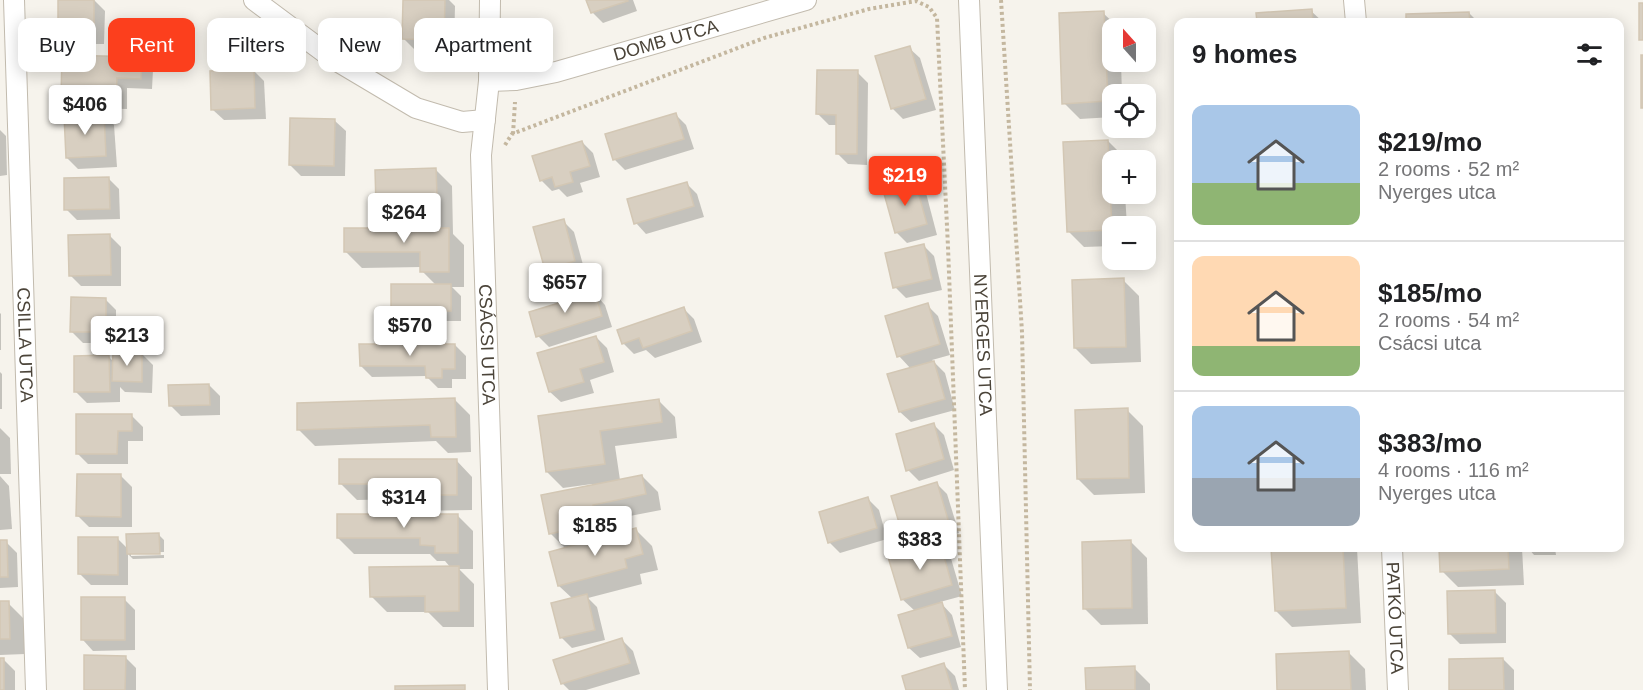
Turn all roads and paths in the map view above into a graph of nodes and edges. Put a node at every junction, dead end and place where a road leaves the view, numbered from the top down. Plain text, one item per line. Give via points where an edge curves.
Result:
1 (14, 0) edge
2 (254, 0) edge
3 (490, 0) edge
4 (806, 0) edge
5 (969, 0) edge
6 (1001, 0) edge
7 (1354, 0) edge
8 (1356, 18) edge
9 (489, 81) junction
10 (485, 120) junction
11 (481, 155) junction
12 (1392, 552) edge
13 (36, 690) edge
14 (498, 690) edge
15 (965, 690) edge
16 (998, 690) edge
17 (1030, 690) edge
18 (1398, 690) edge

1 - 13 street, CSILLA UTCA
2 - 10 street via 332,58 416,108 462,122
3 - 9 street, CSÁCSI UTCA
4 - 9 street, DOMB UTCA via 556,72
5 - 16 street, NYERGES UTCA
6 - 17 path via 1022,332
7 - 8 street
9 - 10 street, CSÁCSI UTCA
10 - 11 street, CSÁCSI UTCA
11 - 14 street, CSÁCSI UTCA
11 - 15 path via 498,154 513,134 764,38 869,9 916,1 929,7 937,18
12 - 18 street, PATKÓ UTCA

